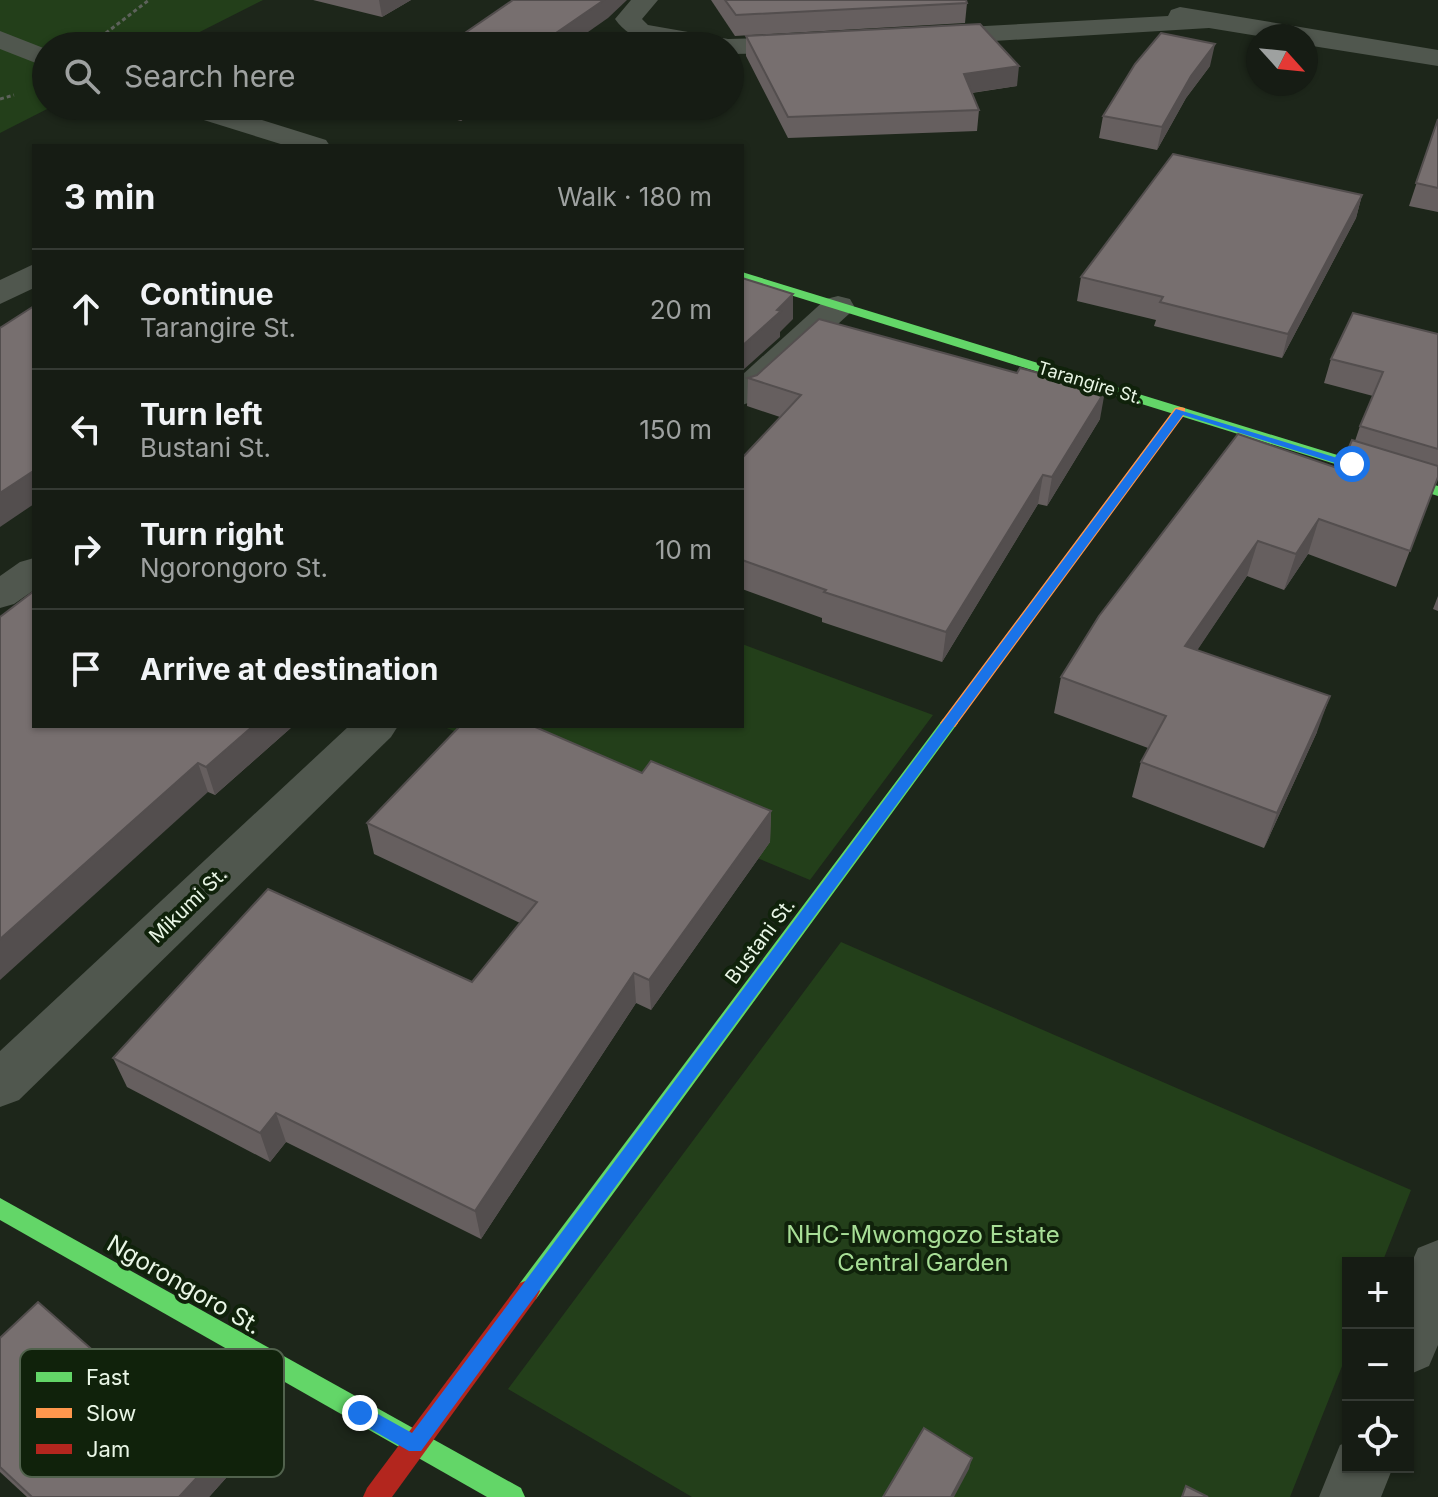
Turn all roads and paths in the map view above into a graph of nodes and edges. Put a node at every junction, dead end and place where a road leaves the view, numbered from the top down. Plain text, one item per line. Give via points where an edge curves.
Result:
1 (149, 0) edge
2 (645, 0) edge
3 (1111, 0) edge
4 (1206, 21) junction
5 (1246, 27) edge
6 (107, 32) edge
7 (646, 32) edge
8 (0, 39) edge
9 (907, 39) edge
10 (1318, 39) edge
11 (830, 43) edge
12 (744, 46) edge
13 (32, 53) edge
14 (1438, 58) edge
15 (221, 120) edge
16 (267, 140) edge
17 (300, 144) edge
18 (32, 275) edge
19 (744, 277) edge
20 (0, 294) edge
21 (838, 306) junction
22 (744, 392) edge
23 (1180, 411) junction
24 (1438, 491) edge
25 (32, 572) edge
26 (0, 595) edge
27 (374, 728) edge
28 (0, 1084) edge
29 (0, 1208) edge
30 (1438, 1267) edge
31 (1414, 1330) edge
32 (248, 1349) edge
33 (284, 1370) edge
34 (415, 1444) junction
35 (1360, 1473) edge
36 (376, 1497) edge
37 (512, 1497) edge
38 (1350, 1497) edge

1 - 6 path
2 - 7 street via 628,19
3 - 4 street
4 - 5 street
4 - 9 street
8 - 13 street
10 - 14 street
11 - 12 street
15 - 16 street
16 - 17 street
18 - 20 street
19 - 21 street, Tarangire St.
21 - 22 street
21 - 23 street, Tarangire St.
23 - 24 street, Tarangire St.
23 - 34 street, Bustani St.
25 - 26 street
27 - 28 street, Mikumi St.
29 - 32 street, Ngorongoro St.
30 - 31 street
33 - 34 street, Ngorongoro St.
34 - 36 street, Bustani St.
34 - 37 street, Ngorongoro St.
35 - 38 street

